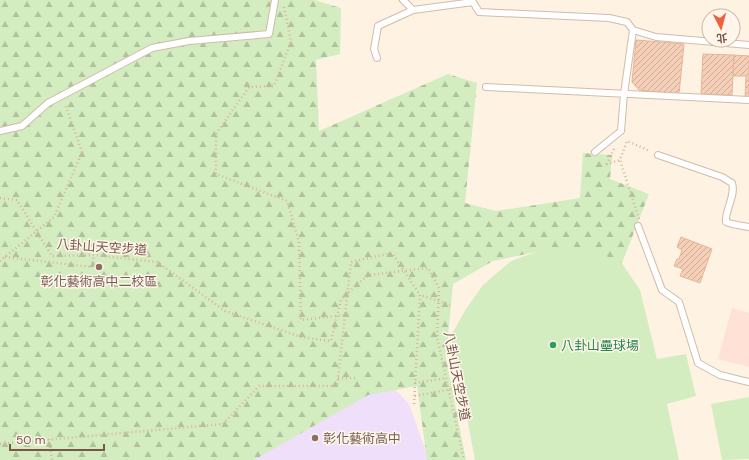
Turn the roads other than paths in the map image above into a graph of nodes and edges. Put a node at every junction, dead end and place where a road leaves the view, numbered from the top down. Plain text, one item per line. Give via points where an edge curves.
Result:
1 (403, 0) edge
2 (473, 1) edge
3 (275, 2) edge
4 (413, 10) junction
5 (633, 30) junction
6 (749, 44) edge
7 (377, 58) dead end
8 (486, 87) dead end
9 (624, 94) junction
10 (749, 100) edge
11 (0, 131) edge
12 (595, 152) dead end
13 (658, 155) road end
14 (639, 225) road end
15 (749, 227) edge
16 (749, 382) edge

1 - 4 lane
2 - 4 lane
2 - 5 lane via 479,12 609,18 627,22
3 - 11 lane via 269,34 189,41 152,48 48,103 22,126
4 - 7 lane via 378,26 374,49
5 - 6 lane via 656,37
5 - 9 lane
8 - 9 lane
9 - 10 lane
9 - 12 lane via 621,131
13 - 15 lane via 722,177 732,183 734,189 726,222
14 - 16 lane via 662,290 679,302 698,363 720,375

